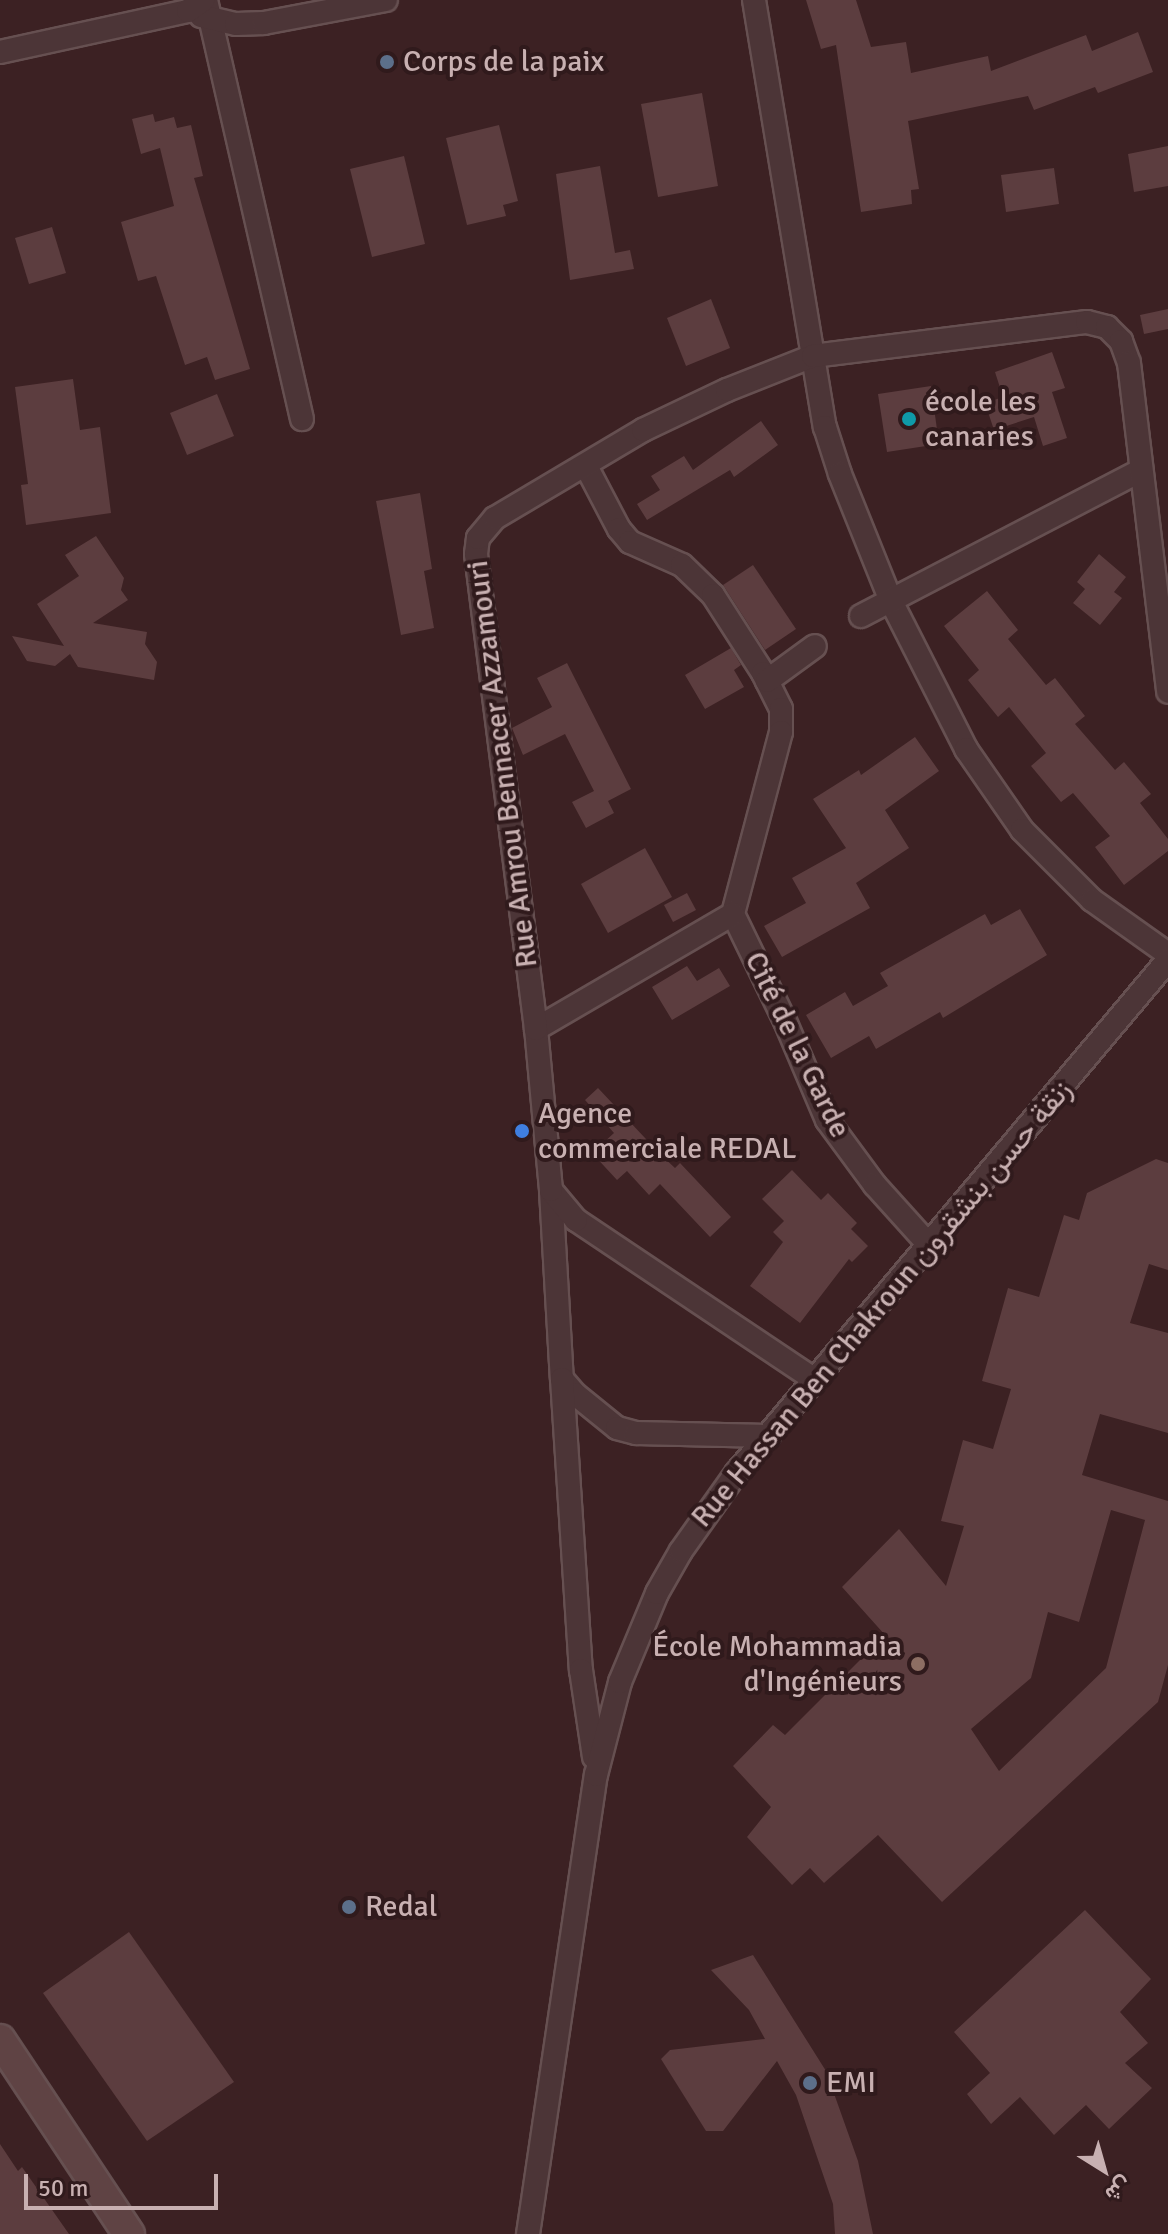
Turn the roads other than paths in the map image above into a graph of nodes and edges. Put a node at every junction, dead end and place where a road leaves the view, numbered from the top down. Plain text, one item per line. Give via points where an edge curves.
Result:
1 (386, 0) edge
2 (754, 0) edge
3 (202, 8) edge
4 (0, 52) edge
5 (813, 356) junction
6 (302, 419) dead end
7 (586, 466) junction
8 (1140, 471) junction
9 (891, 601) junction
10 (861, 616) dead end
11 (815, 646) dead end
12 (767, 681) junction
13 (1168, 692) edge
14 (733, 914) junction
15 (1168, 954) edge
16 (1168, 960) edge
17 (536, 1029) junction
18 (551, 1190) junction
19 (929, 1245) junction
20 (562, 1379) junction
21 (815, 1380) junction
22 (769, 1436) junction
23 (596, 1775) junction
24 (0, 2040) edge
25 (129, 2234) edge
26 (528, 2234) edge

1 - 3 street via 264,23
2 - 5 street
3 - 4 street
3 - 6 street
5 - 7 street, Rue Amrou Bennacer Azzamouri via 643,430
5 - 8 street, Rue Amrou Bennacer Azzamouri via 1087,322 1107,327 1121,341 1129,363
5 - 9 street via 825,427
7 - 12 street, Cité de la Garde via 619,529 630,542 682,565 698,578
7 - 17 street, Rue Amrou Bennacer Azzamouri via 485,525 476,554
8 - 9 street
8 - 13 street, Rue Amrou Bennacer Azzamouri
9 - 10 street
9 - 15 street via 946,715 1022,830 1092,900
11 - 12 street
12 - 14 street, Cité de la Garde via 781,709 781,732
14 - 17 street, Cité de la Garde
14 - 19 street, Cité de la Garde via 827,1120
16 - 19 street, Rue Hassan Ben Chakroun زنقة حسن بنشقرون
17 - 18 street, Rue Amrou Bennacer Azzamouri
18 - 20 street, Rue Amrou Bennacer Azzamouri
18 - 21 street via 576,1220
19 - 21 street, Rue Hassan Ben Chakroun زنقة حسن بنشقرون
20 - 22 street via 583,1404 617,1428 656,1435
20 - 23 street, Rue Amrou Bennacer Azzamouri via 581,1670
21 - 22 street, Rue Hassan Ben Chakroun زنقة حسن بنشقرون
22 - 23 street, Rue Hassan Ben Chakroun زنقة حسن بنشقرون via 707,1511 657,1593 620,1682
23 - 26 street, Rue Hassan Ben Chakroun زنقة حسن بنشقرون
24 - 25 main road

